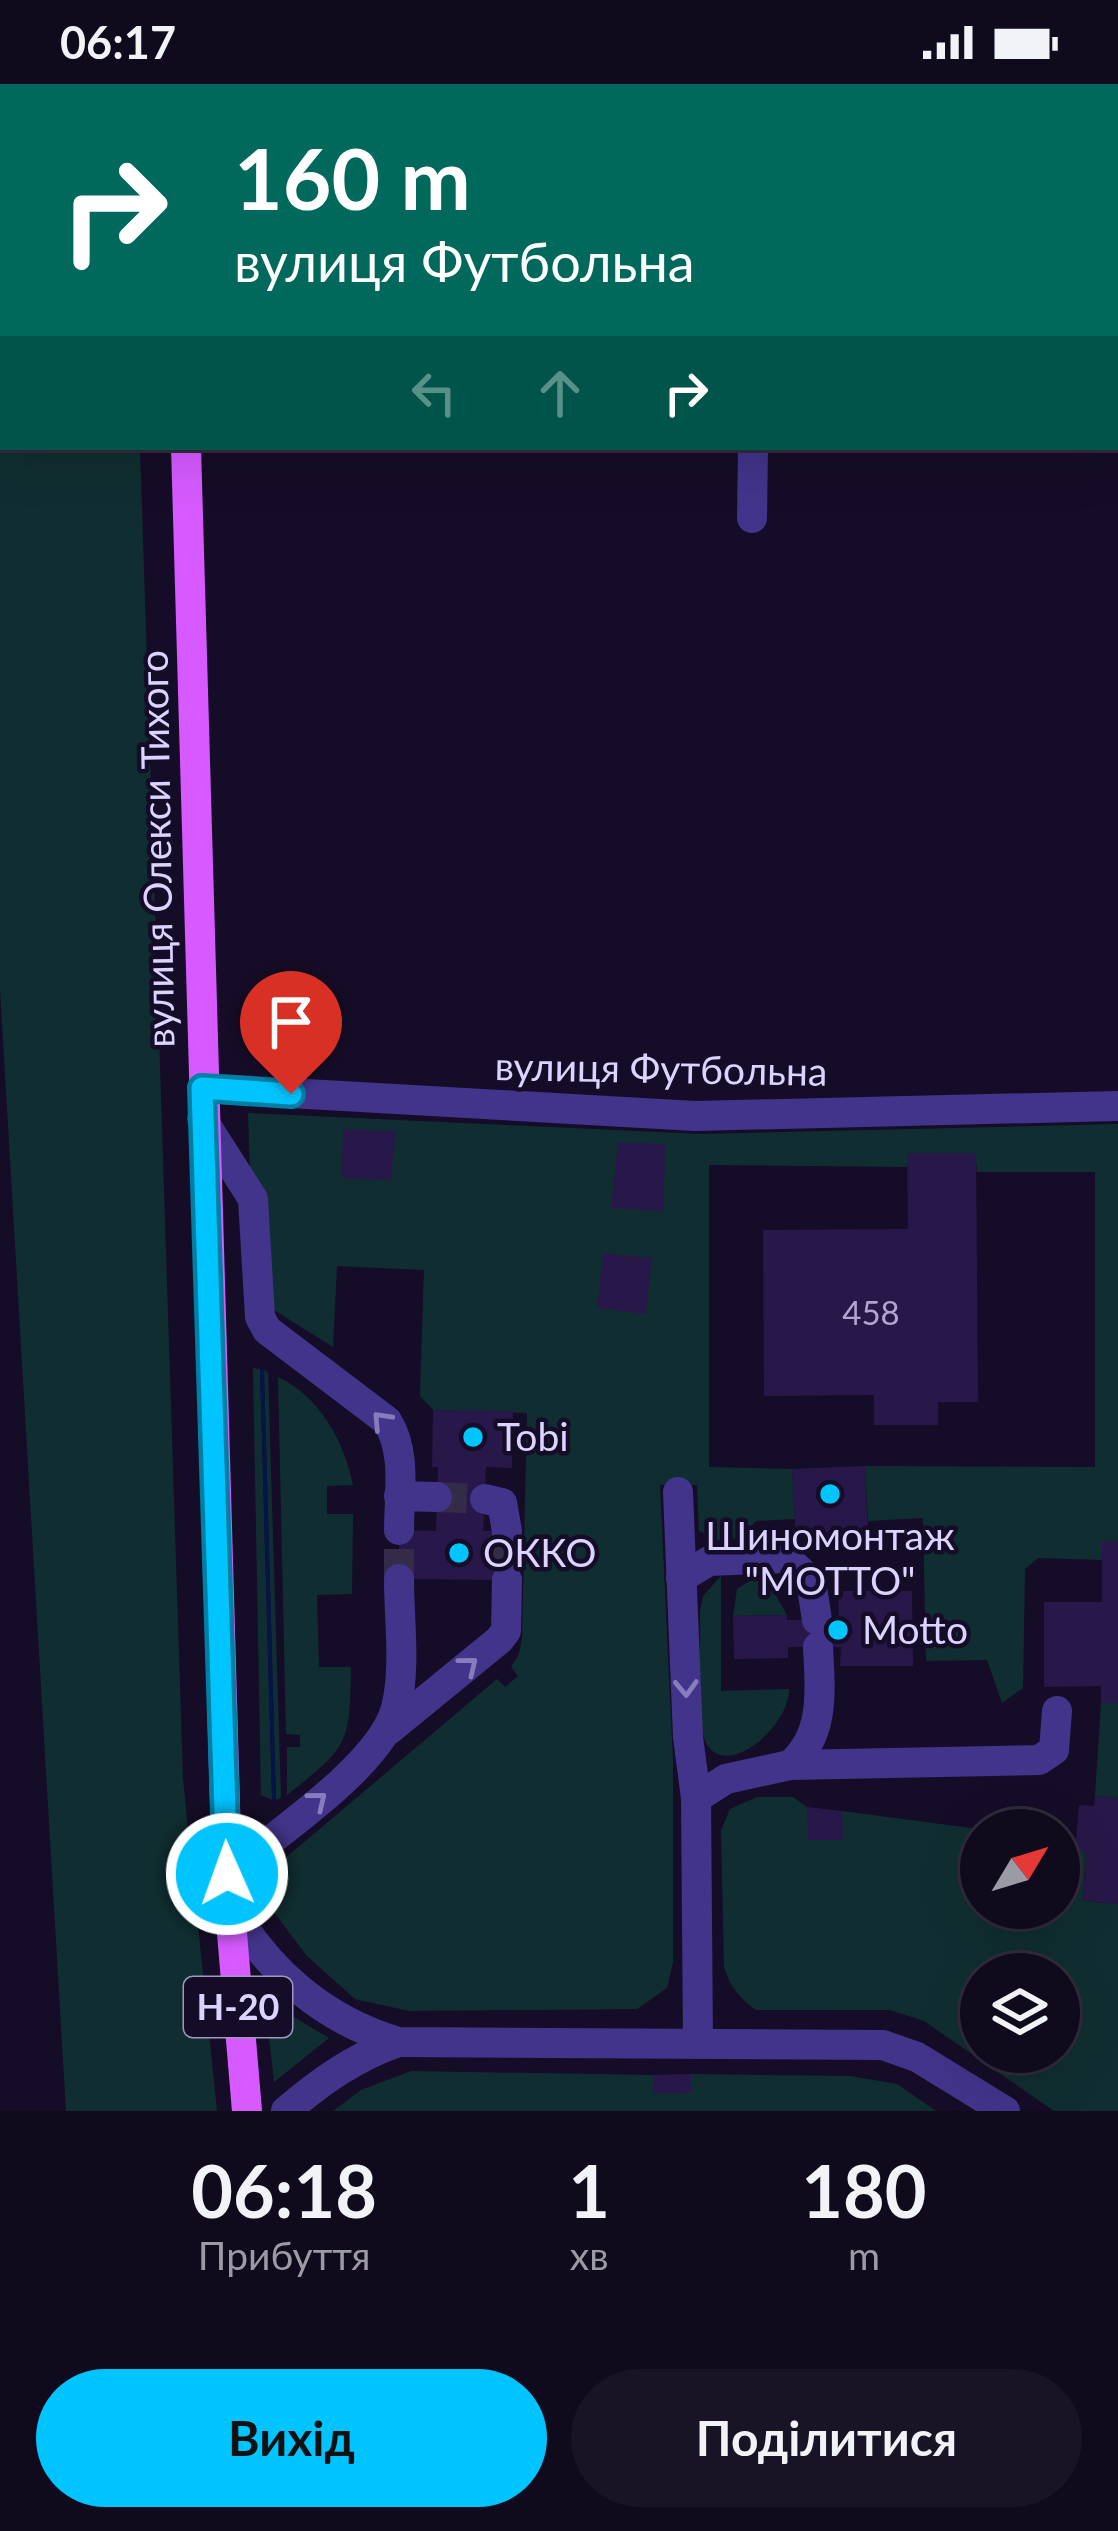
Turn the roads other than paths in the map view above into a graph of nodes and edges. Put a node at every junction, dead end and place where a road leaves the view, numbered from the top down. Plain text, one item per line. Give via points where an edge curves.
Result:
1 (186, 450) edge
2 (754, 450) edge
3 (752, 518) dead end
4 (202, 1104) junction
5 (1118, 1106) edge
6 (678, 1492) dead end
7 (399, 1496) junction
8 (437, 1497) tunnel mouth
9 (484, 1499) dead end
10 (399, 1530) tunnel mouth
11 (506, 1531) tunnel mouth
12 (681, 1578) junction
13 (399, 1579) tunnel mouth
14 (507, 1580) tunnel mouth
15 (1057, 1712) dead end
16 (389, 1730) junction
17 (790, 1765) junction
18 (697, 1798) junction
19 (228, 1889) junction
20 (398, 2042) junction
21 (698, 2042) junction
22 (883, 2045) junction
23 (248, 2111) edge
24 (286, 2111) edge
25 (963, 2111) edge
26 (1005, 2111) edge

1 - 4 main road, вулиця Олекси Тихого / Н-20
2 - 3 street
4 - 5 street, вулиця Футбольна via 695,1116
7 -> 4 street via 399,1446 387,1421 260,1317 253,1199
4 - 19 main road, вулиця Олекси Тихого / Н-20
6 - 12 street
7 - 8 street
7 - 10 street
9 - 11 street via 502,1503
12 - 17 street via 709,1561 786,1558 811,1580 821,1702
12 -> 18 street
13 - 16 street via 400,1691
16 -> 14 street via 500,1640
15 - 17 street via 1054,1750 1039,1760
19 -> 16 street
17 - 18 street via 726,1779
18 - 21 street
19 - 20 street via 256,1946 309,1999
19 - 23 main road, вулиця Олекси Тихого / Н-20
20 - 21 street
20 - 24 street via 336,2072
21 - 22 street
22 - 25 street
22 - 26 street

